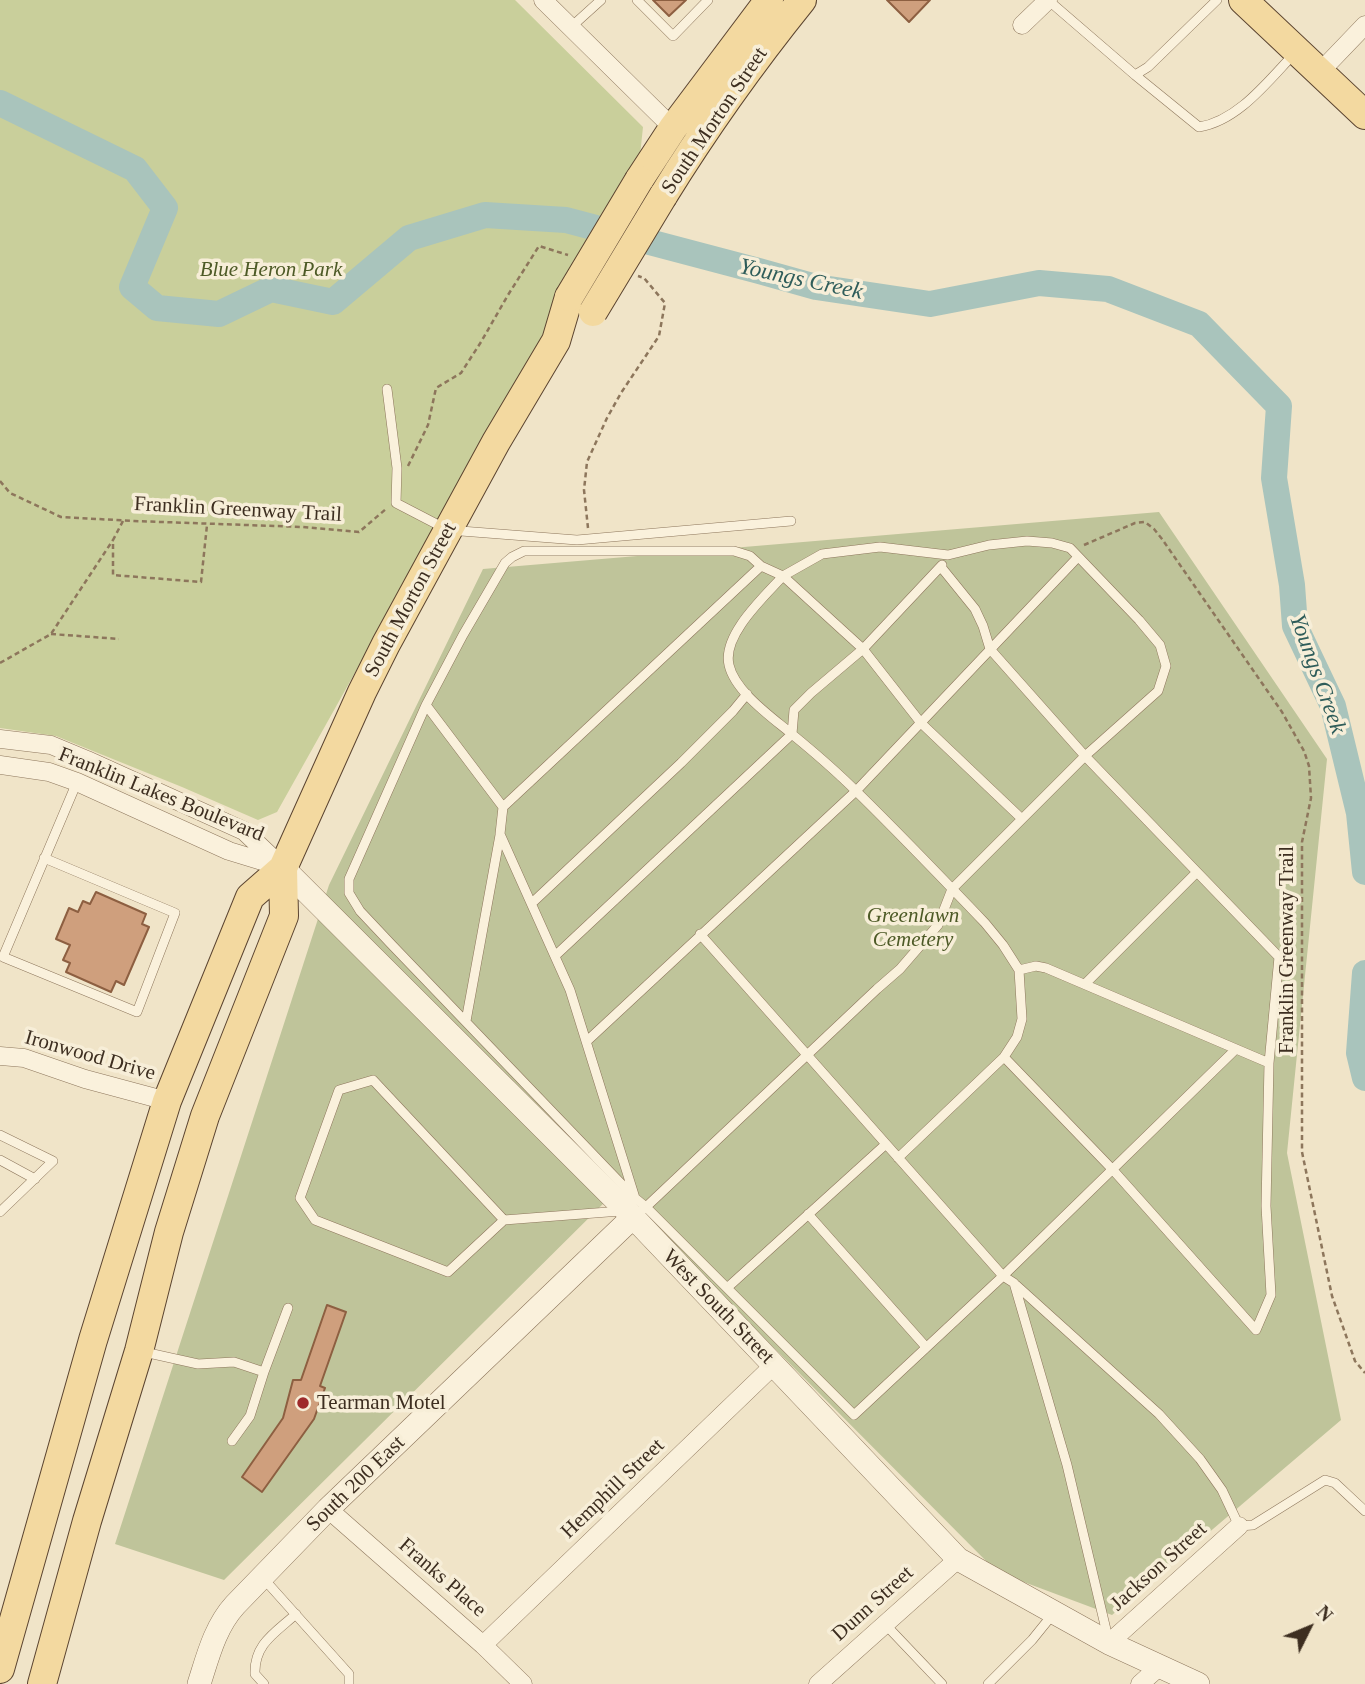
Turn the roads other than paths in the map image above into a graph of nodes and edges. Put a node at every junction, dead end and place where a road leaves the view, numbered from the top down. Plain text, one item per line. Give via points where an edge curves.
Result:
1 (543, 0) edge
2 (601, 0) edge
3 (637, 0) edge
4 (708, 0) edge
5 (802, 0) edge
6 (1048, 0) edge
7 (1217, 0) edge
8 (1243, 0) edge
9 (762, 3) edge
10 (1022, 25) dead end
11 (1365, 25) edge
12 (570, 28) junction
13 (1298, 51) junction
14 (1320, 72) junction
15 (1135, 75) junction
16 (1365, 115) edge
17 (673, 128) junction
18 (693, 148) junction
19 (556, 341) junction
20 (387, 389) dead end
21 (792, 521) dead end
22 (448, 530) junction
23 (948, 555) junction
24 (1077, 557) junction
25 (761, 566) junction
26 (940, 568) junction
27 (783, 576) junction
28 (863, 649) junction
29 (990, 649) junction
30 (747, 694) junction
31 (426, 705) junction
32 (921, 723) junction
33 (792, 734) junction
34 (0, 739) edge
35 (1085, 756) junction
36 (87, 760) junction
37 (0, 765) edge
38 (77, 782) junction
39 (856, 791) junction
40 (168, 797) junction
41 (503, 807) junction
42 (158, 819) junction
43 (1022, 819) junction
44 (500, 834) junction
45 (44, 858) junction
46 (283, 868) junction
47 (1197, 872) junction
48 (952, 889) junction
49 (532, 903) junction
50 (700, 934) junction
51 (556, 955) junction
52 (1019, 970) junction
53 (1085, 984) junction
54 (466, 1021) junction
55 (587, 1041) junction
56 (1236, 1049) junction
57 (807, 1055) junction
58 (0, 1056) edge
59 (1004, 1057) junction
60 (1269, 1063) junction
61 (167, 1101) junction
62 (0, 1135) edge
63 (886, 1144) junction
64 (898, 1158) junction
65 (0, 1160) edge
66 (1113, 1170) junction
67 (35, 1178) junction
68 (635, 1208) junction
69 (0, 1212) edge
70 (808, 1214) junction
71 (504, 1220) junction
72 (1003, 1276) junction
73 (1014, 1283) junction
74 (727, 1288) junction
75 (288, 1308) dead end
76 (93, 1339) junction
77 (926, 1348) junction
78 (139, 1351) junction
79 (774, 1365) junction
80 (264, 1372) junction
81 (232, 1441) dead end
82 (328, 1509) junction
83 (1365, 1511) edge
84 (1239, 1525) junction
85 (958, 1559) junction
86 (262, 1577) junction
87 (1054, 1612) junction
88 (296, 1614) junction
89 (884, 1623) junction
90 (1109, 1643) junction
91 (483, 1645) junction
92 (1159, 1667) junction
93 (0, 1668) edge
94 (41, 1684) edge
95 (199, 1684) edge
96 (264, 1684) edge
97 (349, 1684) edge
98 (523, 1684) edge
99 (818, 1684) edge
100 (942, 1684) edge
101 (988, 1684) edge
102 (1140, 1684) edge
103 (1198, 1684) edge

1 - 12 street
2 - 12 lane
3 - 4 lane via 673,36
5 - 18 main road, South Morton Street
6 - 10 street
6 - 15 lane
7 - 15 lane
8 - 13 main road
9 - 17 main road, South Morton Street
11 - 14 street
12 - 17 street
13 - 14 main road
13 - 15 lane via 1245,104 1199,127
14 - 16 main road
17 - 18 main road
17 - 19 main road, South Morton Street, bridge via 569,298
18 - 19 main road, South Morton Street, bridge via 593,312
19 - 22 main road, South Morton Street
20 - 22 lane via 397,468 396,503
21 - 22 lane via 577,540
22 - 46 main road, South Morton Street via 362,692
23 - 24 lane via 1027,541 1070,548
23 - 26 lane
23 - 27 lane via 880,547 822,554
24 - 29 lane
24 - 35 lane via 1160,645 1166,666 1158,691
25 - 27 lane
25 - 31 lane via 734,551 517,553 505,563
25 - 41 lane
26 - 28 lane
26 - 29 lane via 975,609
27 - 28 lane
27 - 30 lane via 744,621 728,650 729,666
28 - 32 lane
28 - 33 lane via 794,710
29 - 32 lane
29 - 35 lane
30 - 33 lane
30 - 49 lane
31 - 41 lane
31 - 54 lane via 349,879 349,893 359,911
32 - 39 lane
32 - 43 lane
33 - 39 lane
33 - 51 lane
34 - 36 street, Franklin Lakes Boulevard via 51,746
35 - 43 lane
35 - 47 lane
36 - 38 street
36 - 40 street, Franklin Lakes Boulevard
37 - 38 street, Franklin Lakes Boulevard via 50,772
38 - 42 street, Franklin Lakes Boulevard
38 - 45 lane
39 - 48 lane
39 - 50 lane
40 - 42 street
40 - 46 street, Franklin Lakes Boulevard via 244,831
41 - 44 lane
42 - 46 street, Franklin Lakes Boulevard via 229,851
43 - 48 lane
44 - 49 lane
44 - 54 lane
45 - 45 lane via 3,957 137,1012 176,912
46 - 61 main road via 250,897
46 - 68 street, West South Street
46 - 78 main road via 284,916 205,1116
47 - 53 lane
47 - 60 lane via 1279,957
48 - 52 lane via 985,923
48 - 57 lane via 938,925 900,969
49 - 51 lane
50 - 55 lane
50 - 57 lane
51 - 55 lane
52 - 53 lane via 1046,968
52 - 59 lane via 1022,1019 1017,1038
53 - 56 lane
54 - 68 lane
55 - 68 lane
56 - 60 lane
56 - 66 lane
57 - 63 lane
57 - 68 lane
58 - 61 street, Ironwood Drive via 24,1058
59 - 64 lane
59 - 66 lane
60 - 66 lane via 1266,1206 1271,1295 1256,1331
61 - 76 main road
62 - 67 lane via 53,1161
63 - 64 lane
63 - 70 lane
64 - 72 lane
65 - 67 lane
66 - 72 lane
67 - 69 lane
68 - 71 lane
68 - 74 lane
68 - 79 street, West South Street
68 - 82 street, South 200 East
70 - 74 lane
70 - 77 lane
71 - 71 lane via 373,1080 339,1090 300,1198 315,1220 448,1272
72 - 73 lane
72 - 77 lane
73 - 84 lane via 1159,1414 1200,1459
73 - 90 lane via 1067,1465
74 - 77 lane via 854,1415
75 - 80 lane
76 - 78 main road
76 - 93 main road
78 - 80 lane via 198,1364 234,1362
78 - 94 main road
79 - 85 street, West South Street
79 - 91 street, Hemphill Street
80 - 81 lane via 250,1416
82 - 86 street, South 200 East
82 - 91 street, Franks Place
83 - 84 lane via 1335,1482 1325,1480 1253,1525
84 - 90 street, Jackson Street
85 - 87 street, West South Street
85 - 89 street, Dunn Street
86 - 88 lane
86 - 95 street, South 200 East via 225,1617
87 - 90 street, West South Street
87 - 101 lane
88 - 96 lane via 261,1647 254,1660 254,1674
88 - 97 lane via 349,1674
89 - 99 street, Dunn Street
89 - 100 lane
90 - 92 street, West South Street
91 - 98 street, Franks Place
92 - 102 street
92 - 103 street, West South Street

